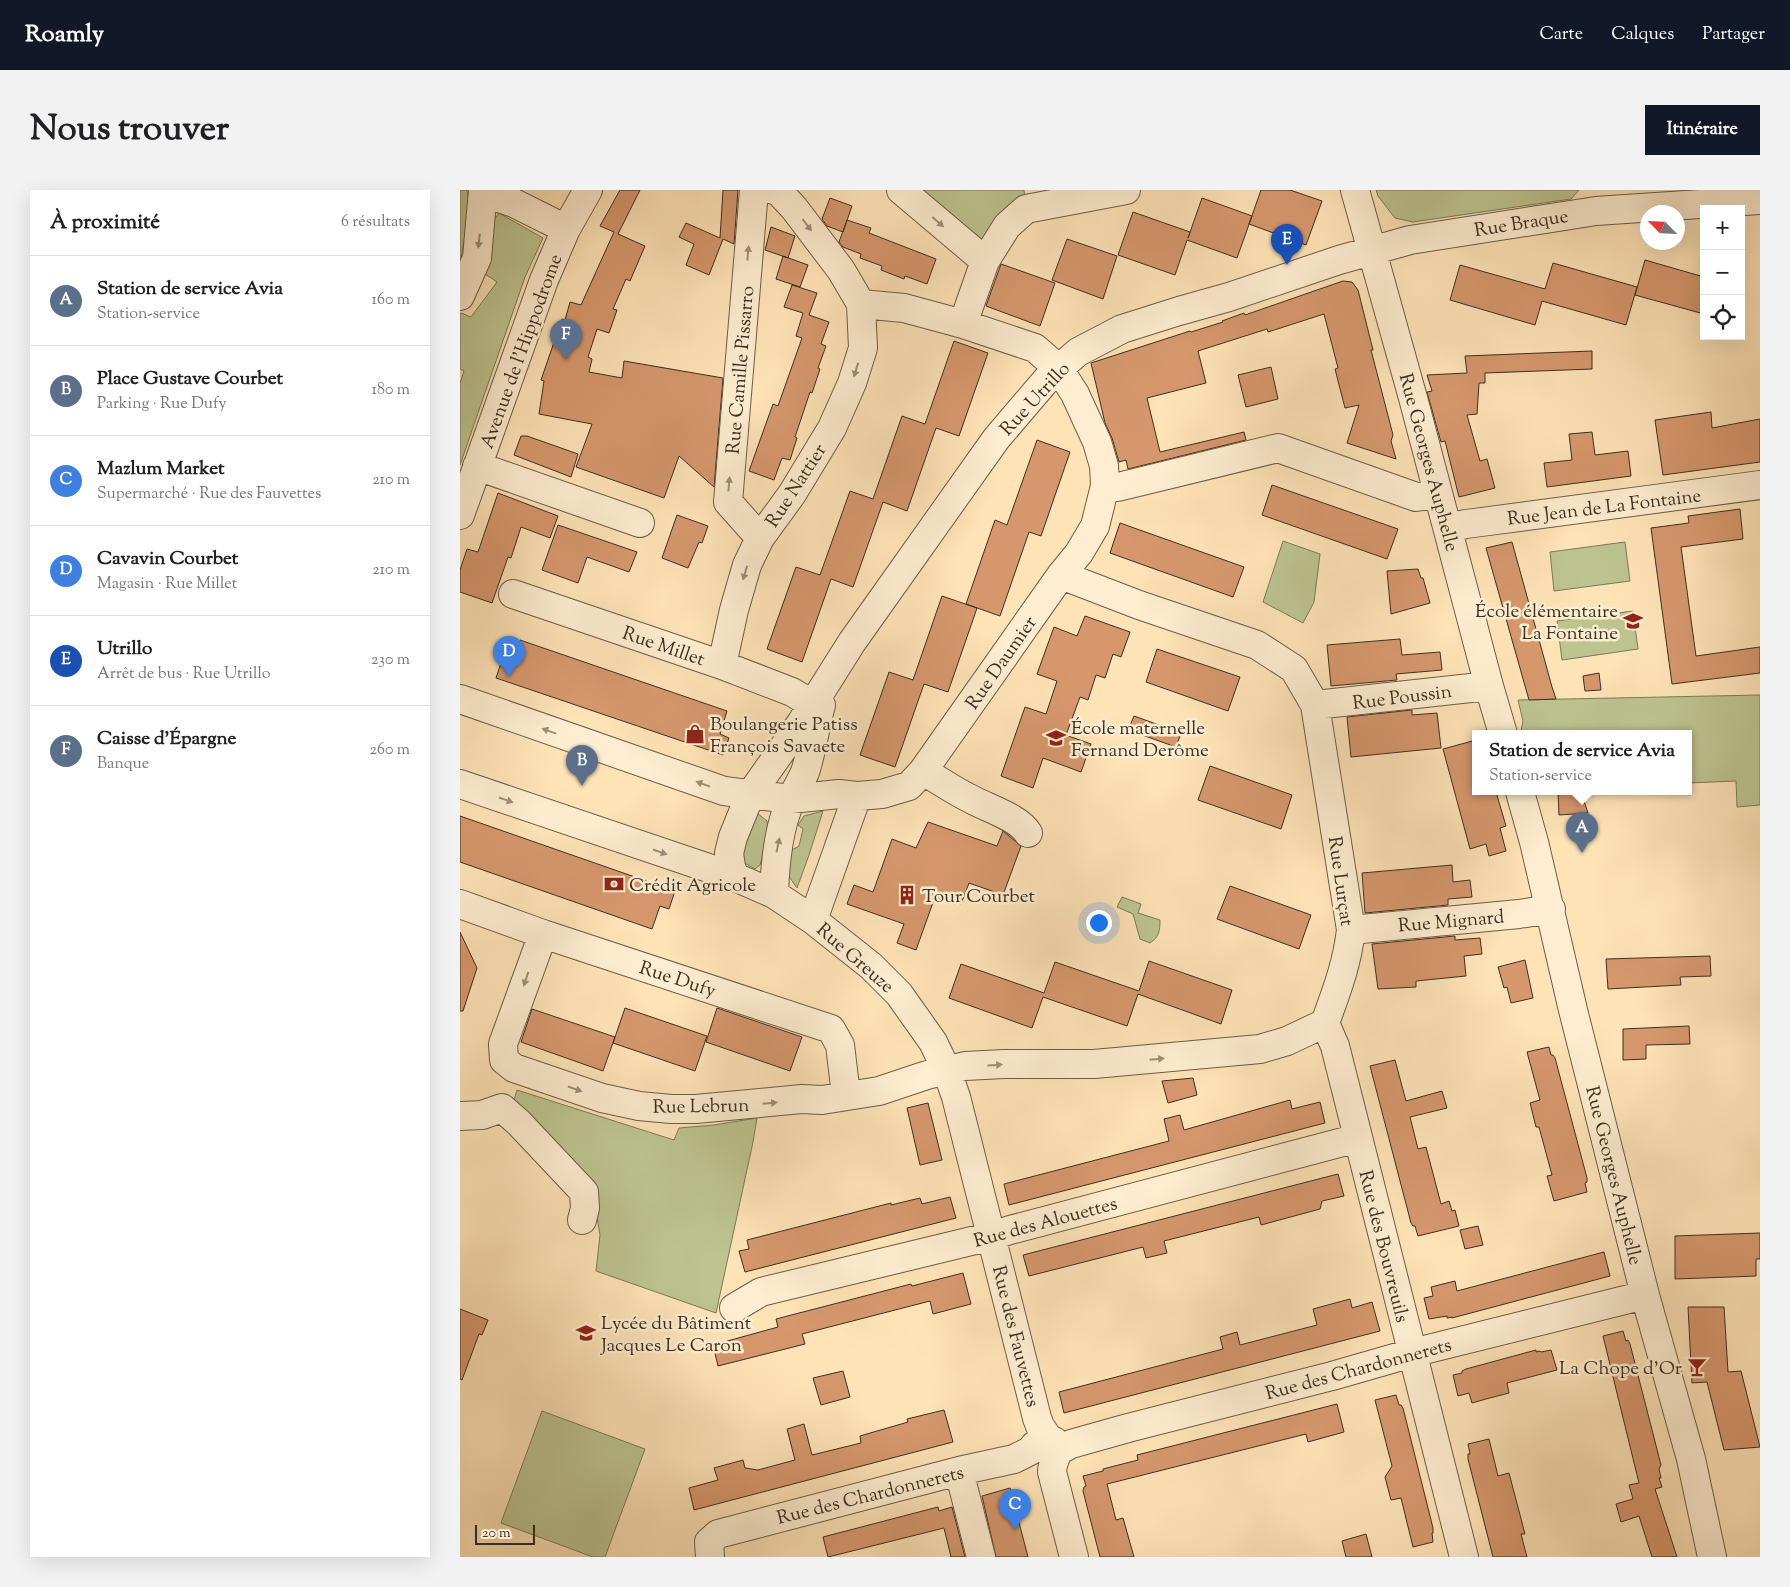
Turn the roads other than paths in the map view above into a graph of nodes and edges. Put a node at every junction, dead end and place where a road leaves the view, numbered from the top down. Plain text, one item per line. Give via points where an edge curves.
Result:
1 (588, 190) edge
2 (754, 190) edge
3 (774, 190) edge
4 (901, 190) edge
5 (1126, 190) edge
6 (1355, 190) edge
7 (484, 192) edge
8 (1760, 200) edge
9 (566, 229) junction
10 (1373, 250) junction
11 (985, 261) junction
12 (460, 296) edge
13 (861, 304) junction
14 (963, 324) junction
15 (1059, 368) junction
16 (477, 466) junction
17 (1760, 485) edge
18 (1105, 486) junction
19 (1438, 494) junction
20 (460, 515) edge
21 (640, 523) dead end
22 (1448, 528) junction
23 (760, 538) junction
24 (1061, 576) junction
25 (513, 594) dead end
26 (722, 665) junction
27 (831, 678) junction
28 (1489, 686) junction
29 (460, 699) edge
30 (812, 704) junction
31 (1315, 705) junction
32 (1502, 730) edge
33 (923, 771) junction
34 (460, 784) edge
35 (750, 795) junction
36 (1521, 795) edge
37 (857, 796) junction
38 (791, 799) junction
39 (1028, 833) dead end
40 (735, 877) junction
41 (774, 894) junction
42 (460, 904) edge
43 (1551, 909) junction
44 (813, 920) junction
45 (1351, 930) junction
46 (543, 934) junction
47 (1325, 1023) junction
48 (947, 1071) junction
49 (846, 1095) junction
50 (460, 1116) edge
51 (1358, 1138) junction
52 (582, 1220) dead end
53 (992, 1236) junction
54 (1645, 1295) junction
55 (734, 1308) dead end
56 (1412, 1353) junction
57 (1046, 1450) junction
58 (959, 1471) junction
59 (714, 1545) edge
60 (981, 1557) edge
61 (1074, 1557) edge
62 (1464, 1557) edge
63 (1712, 1557) edge

1 - 9 street, Avenue de l'Hippodrome
23 -> 2 street, Rue Camille Pissarro via 728,502
3 -> 13 street, Rue Nattier via 806,223 841,270
4 -> 11 street
5 - 11 street via 1026,208 1007,226
6 - 10 street, Rue Georges Auphelle
7 - 9 street
7 -> 12 street via 477,258
8 - 10 street, Rue Braque via 1588,212 1422,238
9 - 16 street, Avenue de l'Hippodrome via 528,320
10 - 15 street, Rue Utrillo via 1122,330 1078,352
10 - 19 street, Rue Georges Auphelle
11 - 14 street
13 - 14 street via 904,308
13 -> 23 street, Rue Nattier via 862,348 852,383 832,428 792,494
14 - 15 street via 1035,348
15 - 18 street, Rue Daumier via 1097,442 1104,466
15 - 27 street, Rue Utrillo via 996,439 852,642
16 - 20 street, Avenue de l'Hippodrome
16 - 21 street
17 - 22 street, Rue Jean de La Fontaine
18 - 19 street via 1118,486 1278,448 1396,491 1416,496
18 - 24 street, Rue Daumier via 1094,526 1079,554
19 - 22 street, Rue Georges Auphelle
22 - 28 street, Rue Georges Auphelle
23 -> 26 street, Rue Nattier via 747,565
24 - 31 street, Rue Lurçat via 1257,645 1294,669
24 - 33 street, Rue Daumier
25 - 26 street, Rue Millet
26 - 30 street, Rue Millet via 792,692
27 - 30 street, Rue Utrillo
27 - 38 street, Rue Utrillo via 805,771
28 - 31 street, Rue Poussin
28 - 32 street, Rue Georges Auphelle
35 -> 29 street, Rue Daumier via 724,791
30 - 35 street, Rue Utrillo
31 - 45 street, Rue Lurçat
33 - 37 street, Rue Daumier via 909,786 882,794
33 - 39 street via 1023,826
34 -> 40 street, Rue Greuze
35 - 38 street, Rue Daumier
35 - 40 street, Rue Utrillo via 729,853
36 - 43 street, Rue Georges Auphelle
37 - 38 street, Rue Daumier via 839,794
37 - 44 street
41 -> 38 street, Rue Utrillo via 774,863
40 - 41 street, Rue Greuze
41 - 44 street, Rue Greuze
42 - 46 street, Rue Dufy
43 - 45 street, Rue Mignard
43 - 54 street, Rue Georges Auphelle via 1573,1010
44 - 48 street, Rue Greuze via 871,966 899,994 932,1042
45 - 47 street, Rue Lurçat via 1348,956
46 - 49 street, Rue Dufy via 831,1029 840,1045
46 -> 49 street, Rue Lebrun via 503,1044 504,1060 514,1068 602,1098 671,1109 822,1100
48 -> 47 street via 965,1066 1094,1064 1260,1049 1272,1047
47 - 51 street, Rue des Bouvreuils via 1335,1046
48 - 49 street, Rue Lebrun via 879,1091
48 - 53 street, Rue des Fauvettes
50 - 52 street via 482,1115 502,1108 584,1192
51 - 53 street, Rue des Alouettes
51 - 56 street, Rue des Bouvreuils
53 - 55 street, Rue des Alouettes via 761,1292
53 - 57 street, Rue des Fauvettes
54 - 56 street, Rue des Chardonnerets
54 - 63 street, Rue Georges Auphelle via 1684,1432
56 - 57 street, Rue des Chardonnerets
56 - 62 street, Rue des Bouvreuils
57 - 58 street, Rue des Chardonnerets
57 - 61 street, Rue des Fauvettes
58 - 59 street, Rue des Chardonnerets
58 - 60 street

